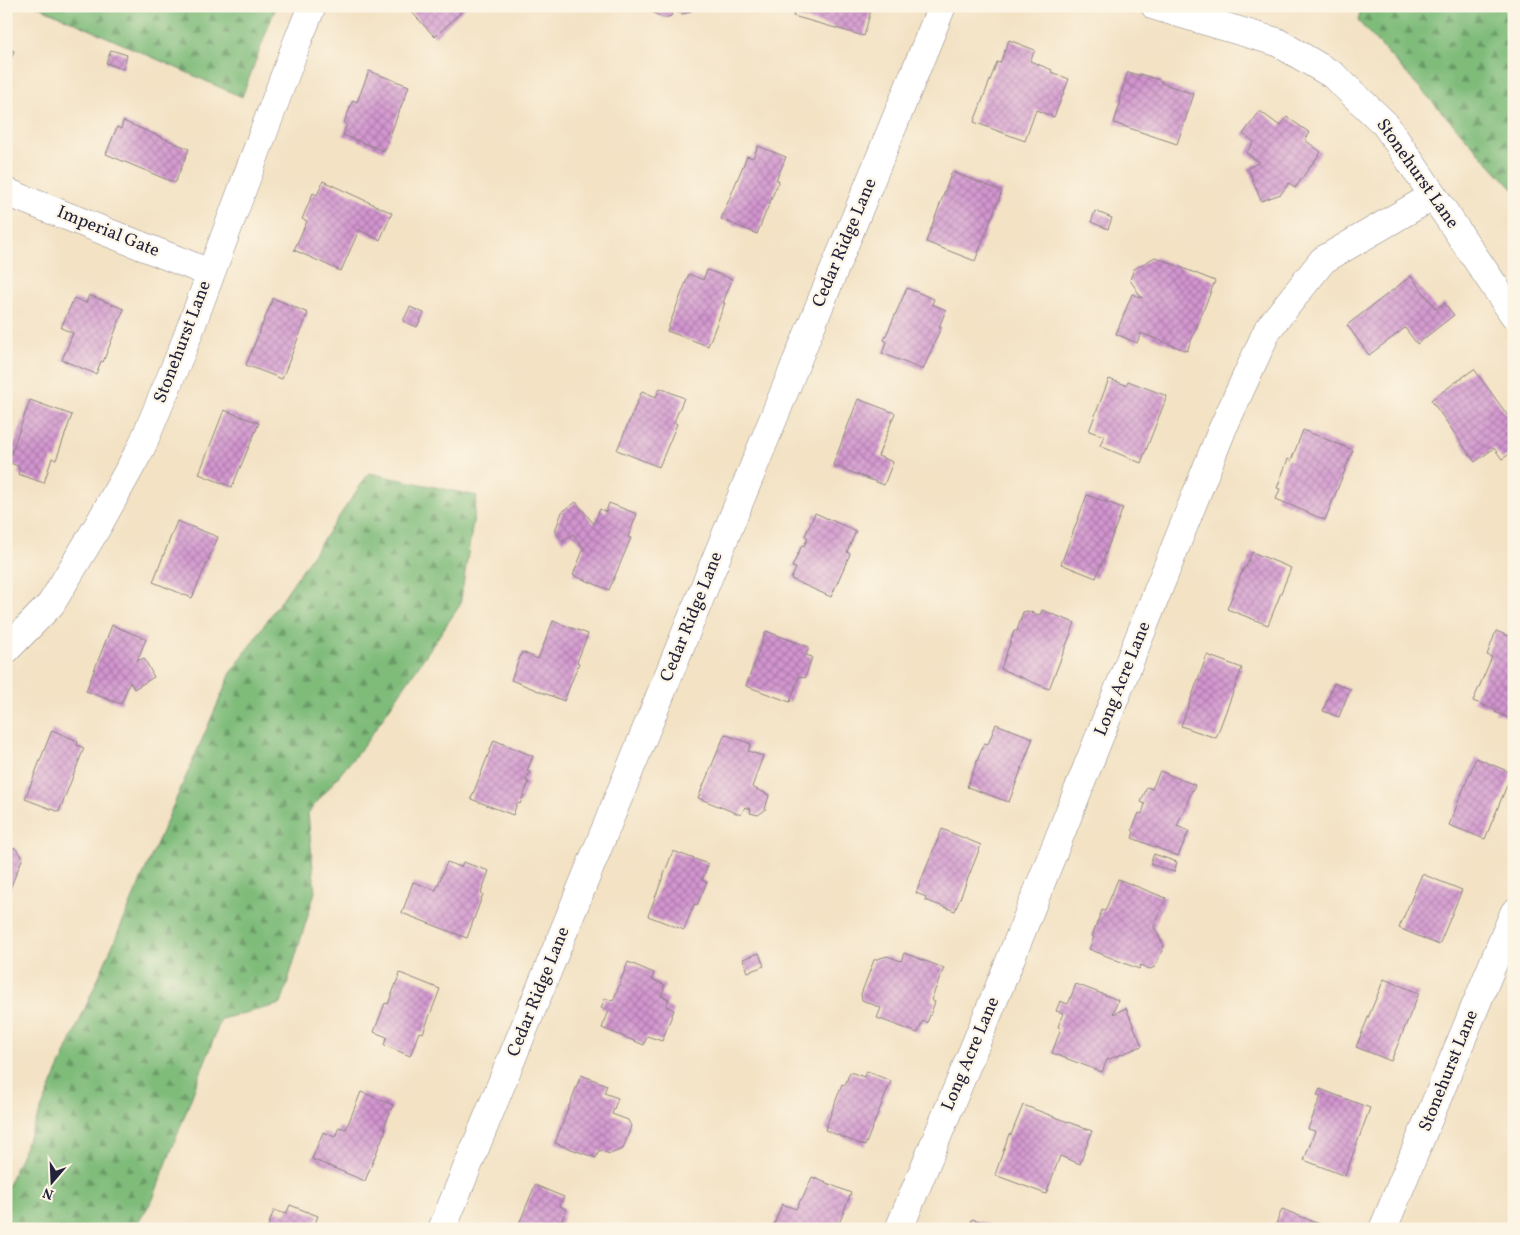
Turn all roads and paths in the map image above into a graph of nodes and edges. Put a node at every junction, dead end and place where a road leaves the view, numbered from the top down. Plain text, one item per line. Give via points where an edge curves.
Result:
1 (312, 6) edge
2 (942, 6) edge
3 (1155, 6) edge
4 (6, 192) edge
5 (1433, 196) junction
6 (210, 273) junction
7 (1514, 316) edge
8 (6, 650) edge
9 (1514, 913) edge
10 (442, 1229) edge
11 (899, 1229) edge
12 (1383, 1229) edge

1 - 6 street, Stonehurst Lane
2 - 10 street, Cedar Ridge Lane
3 - 5 street, Stonehurst Lane via 1277,42 1333,75 1385,124
4 - 6 street, Imperial Gate
5 - 7 street, Stonehurst Lane
5 - 11 street, Long Acre Lane via 1323,260 1268,329 1222,430
6 - 8 street, Stonehurst Lane via 141,448 52,604
9 - 12 street, Stonehurst Lane

